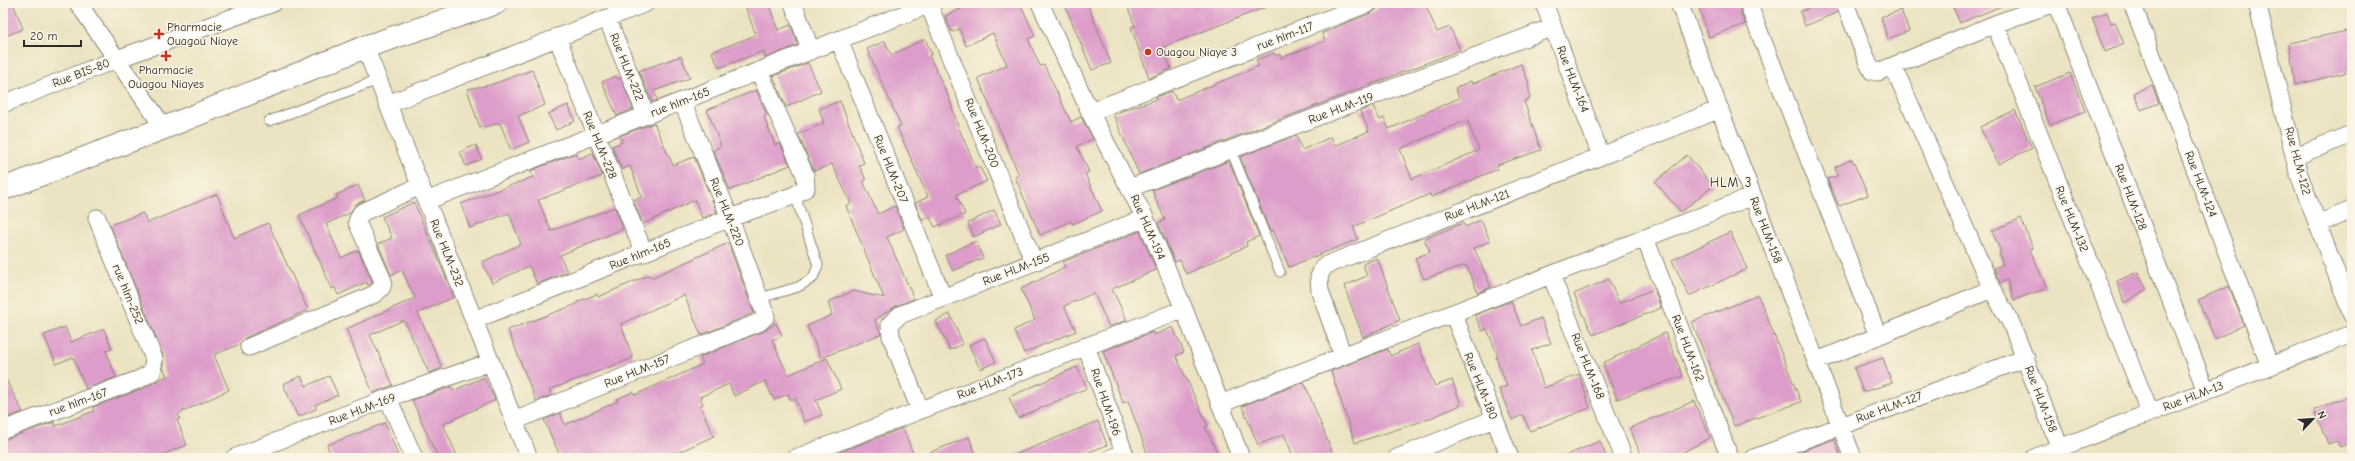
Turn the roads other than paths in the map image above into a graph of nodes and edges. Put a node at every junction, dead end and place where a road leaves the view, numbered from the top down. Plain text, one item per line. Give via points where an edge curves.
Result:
1 (78, 3) edge
2 (273, 3) edge
3 (496, 3) edge
4 (646, 3) edge
5 (793, 3) edge
6 (1040, 3) edge
7 (1369, 3) edge
8 (1544, 3) edge
9 (1679, 3) edge
10 (1748, 3) edge
11 (1845, 3) edge
12 (2055, 3) edge
13 (2132, 3) edge
14 (2257, 3) edge
15 (931, 4) edge
16 (607, 18) junction
17 (1994, 24) junction
18 (1553, 27) junction
19 (557, 37) junction
20 (839, 40) junction
21 (365, 47) junction
22 (810, 51) junction
23 (117, 59) junction
24 (1893, 66) junction
25 (759, 71) junction
26 (378, 80) junction
27 (682, 101) junction
28 (3, 104) edge
29 (388, 104) junction
30 (1720, 109) junction
31 (1090, 112) junction
32 (646, 115) junction
33 (270, 121) dead end
34 (164, 128) junction
35 (596, 134) junction
36 (2352, 134) edge
37 (1231, 150) junction
38 (1601, 156) junction
39 (2296, 156) junction
40 (1130, 188) junction
41 (3, 189) edge
42 (800, 191) junction
43 (423, 193) junction
44 (1753, 196) junction
45 (2352, 210) edge
46 (97, 218) dead end
47 (730, 218) junction
48 (1145, 218) junction
49 (2316, 224) junction
50 (1645, 238) junction
51 (644, 252) junction
52 (1034, 262) junction
53 (1280, 272) dead end
54 (1551, 275) junction
55 (1992, 289) junction
56 (760, 298) junction
57 (943, 298) junction
58 (1184, 309) junction
59 (1452, 313) junction
60 (2352, 314) edge
61 (474, 320) junction
62 (760, 322) joint
63 (1878, 336) junction
64 (2350, 339) edge
65 (1086, 346) junction
66 (249, 347) dead end
67 (1343, 356) junction
68 (2026, 358) junction
69 (1817, 361) junction
70 (491, 362) junction
71 (2270, 366) junction
72 (152, 372) joint
73 (2206, 391) junction
74 (388, 398) junction
75 (1220, 404) junction
76 (920, 410) junction
77 (2150, 413) junction
78 (1494, 419) junction
79 (514, 421) junction
80 (1840, 425) junction
81 (3, 430) edge
82 (2060, 448) junction
83 (1120, 456) edge
84 (234, 458) edge
85 (414, 458) edge
86 (529, 458) edge
87 (796, 458) edge
88 (1241, 458) edge
89 (1396, 458) edge
90 (1510, 458) edge
91 (1624, 458) edge
92 (1730, 458) edge
93 (1754, 458) edge
94 (1853, 458) edge
95 (2034, 458) edge

1 - 23 street
2 - 23 street, Rue BIS-80
3 - 21 street
4 - 16 street
5 - 22 street
6 - 31 street, Rue HLM-194
7 - 31 street, rue hlm-117
8 - 18 street, Rue HLM-164
9 - 30 street, Rue HLM-158
10 - 63 street
11 - 24 street via 1872,71 1878,72
12 - 17 street
12 - 73 street, Rue HLM-128
13 - 71 street, Rue HLM-124
14 - 39 street, Rue HLM-122
15 - 20 street, rue hlm-165
15 - 52 street, Rue HLM-200
16 - 19 street
16 - 32 street, Rue HLM-222
17 - 24 street
17 - 77 street, Rue HLM-132
18 - 37 street, Rue HLM-119
18 - 38 street, Rue HLM-164
19 - 29 street
19 - 35 street, Rue HLM-228
20 - 22 street, rue hlm-165
20 - 57 street, Rue HLM-207
21 - 26 street, Rue HLM-232
21 - 34 street
22 - 25 street, rue hlm-165
23 - 28 street, Rue BIS-80
23 - 34 street
24 - 55 street, Rue HLM-158
25 - 27 street, rue hlm-165
25 - 42 street via 805,175
26 - 29 street, Rue HLM-232
26 - 33 lane
27 - 32 street, rue hlm-165
27 - 47 street, Rue HLM-220
29 - 43 street, Rue HLM-232
30 - 38 street, Rue HLM-121
30 - 44 street, Rue HLM-158
31 - 40 street, Rue HLM-194
32 - 35 street, rue hlm-165
34 - 41 street
35 - 43 street, rue hlm-165
35 - 51 street, Rue HLM-228
36 - 39 street
37 - 40 street, Rue HLM-119
37 - 53 lane
38 - 67 street, Rue HLM-121 via 1324,266 1319,277 1320,291
39 - 49 street, Rue HLM-122 via 2298,172
40 - 48 street, Rue HLM-194
42 - 47 street, Rue hlm-165
42 - 56 lane via 818,265 813,278 798,287
43 - 61 street, Rue HLM-232
43 - 66 street, rue hlm-165 via 361,213 358,217 357,222 383,281 382,287 375,294
44 - 50 street
44 - 69 street, Rue HLM-158
45 - 49 street
46 - 72 street, rue hlm-252 via 154,359
47 - 51 street, Rue hlm-165
47 - 56 street, Rue HLM-220
48 - 52 street, Rue HLM-155
48 - 58 street, Rue HLM-194
49 - 60 street, Rue HLM-122
50 - 54 street
50 - 92 street, Rue HLM-162
51 - 61 street, Rue hlm-165
52 - 57 street, Rue HLM-155
54 - 59 street
54 - 91 street, Rue HLM-168
55 - 63 street
55 - 68 street, Rue HLM-158 via 2011,323
56 - 62 street, Rue HLM-220 via 766,314
57 - 76 street, Rue HLM-155 via 900,314 890,324 891,336
58 - 65 street, Rue HLM-173
58 - 75 street, Rue HLM-194
59 - 67 street
59 - 78 street, Rue HLM-180
61 - 70 street, Rue HLM-232
62 - 79 street, Rue HLM-157
63 - 69 street
64 - 71 street, Rue HLM-13
65 - 76 street, Rue HLM-173
65 - 83 street, Rue HLM-196
67 - 75 street
68 - 80 street, Rue HLM-127
68 - 82 street, Rue HLM-158
69 - 80 street, Rue HLM-158
70 - 74 street, Rue HLM-169
70 - 79 street, Rue HLM-232
71 - 73 street, Rue HLM-13
72 - 81 street, rue hlm-167 via 140,379
73 - 77 street, Rue HLM-13
74 - 84 street, Rue HLM-169
74 - 85 street
75 - 88 street, Rue HLM-194
76 - 87 street, Rue HLM-173
77 - 82 street, Rue HLM-13
78 - 89 street
78 - 90 street, Rue HLM-180
79 - 86 street, Rue HLM-232
80 - 93 street, Rue HLM-127
80 - 94 street, Rue HLM-158
82 - 95 street, Rue HLM-13

